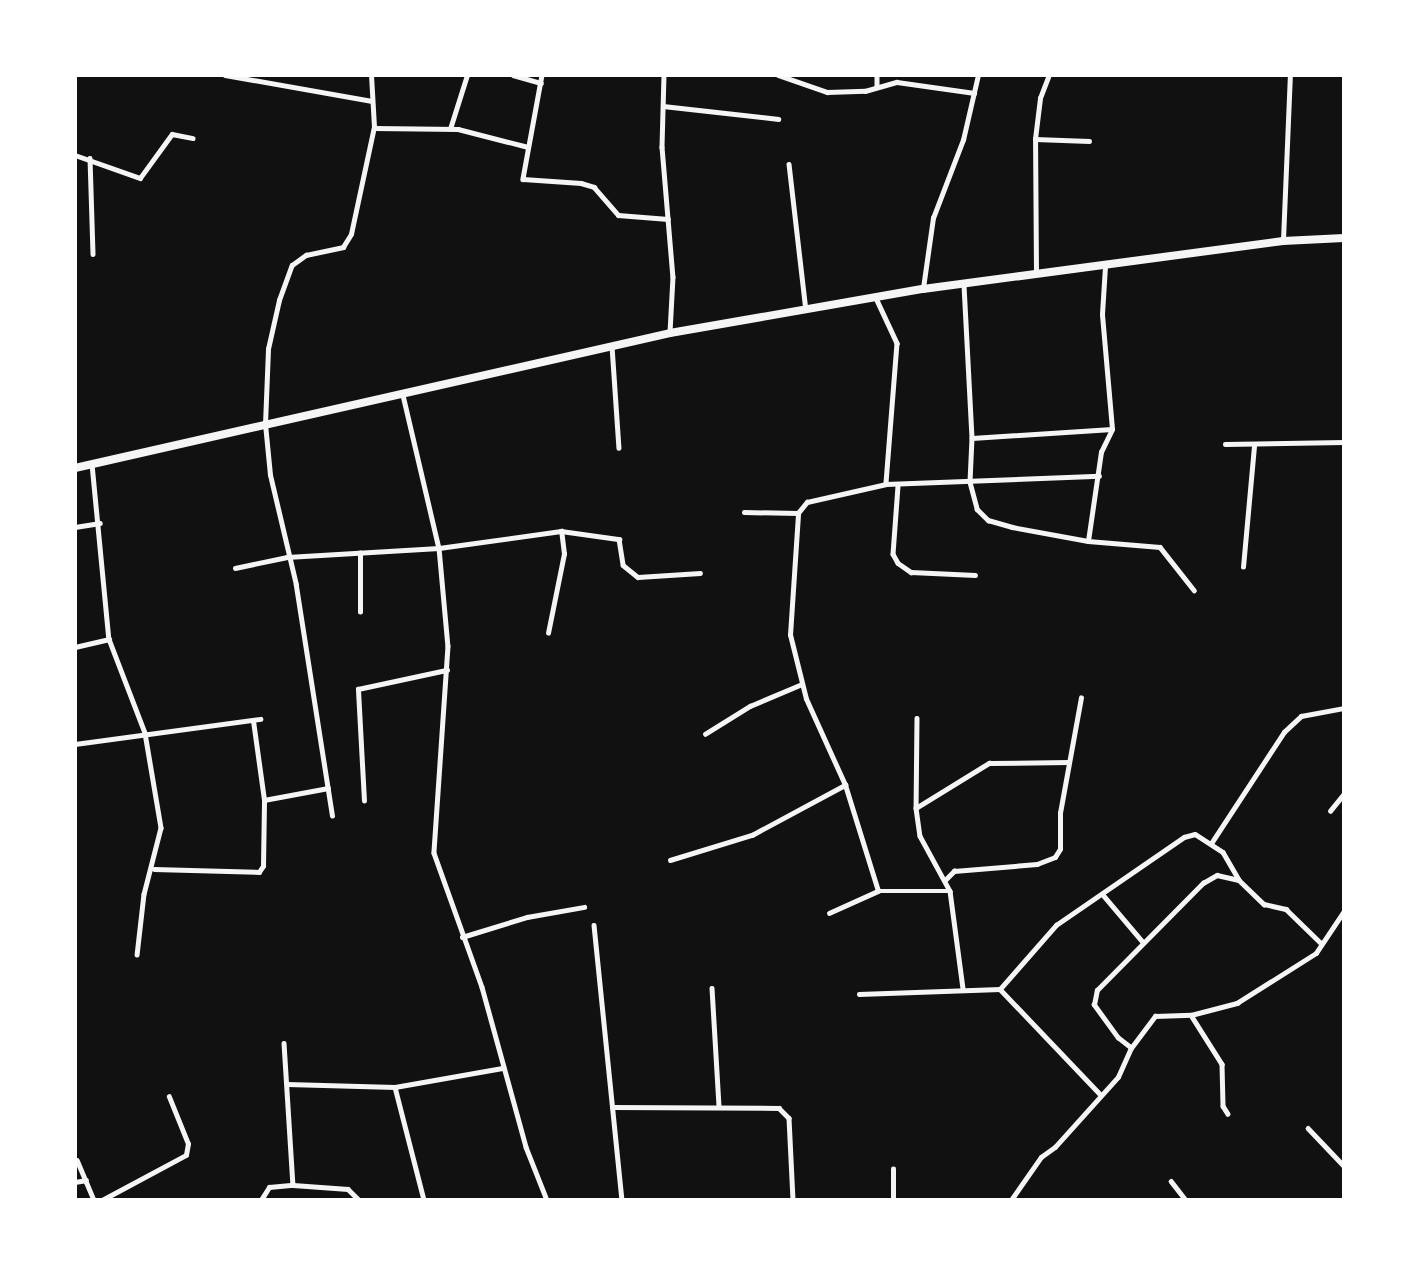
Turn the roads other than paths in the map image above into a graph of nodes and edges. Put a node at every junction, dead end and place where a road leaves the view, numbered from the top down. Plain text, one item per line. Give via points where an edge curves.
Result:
1 (225, 75) edge
2 (371, 75) edge
3 (467, 75) edge
4 (513, 75) edge
5 (542, 75) edge
6 (664, 75) edge
7 (778, 75) edge
8 (877, 75) edge
9 (978, 75) edge
10 (1049, 75) edge
11 (1290, 75) edge
12 (541, 83) junction
13 (877, 86) junction
14 (974, 93) junction
15 (372, 101) junction
16 (663, 106) junction
17 (778, 119) dead end
18 (374, 128) junction
19 (450, 129) junction
20 (193, 138) dead end
21 (1035, 139) junction
22 (1089, 141) dead end
23 (528, 146) junction
24 (75, 155) edge
25 (90, 158) junction
26 (789, 164) dead end
27 (668, 219) junction
28 (1344, 238) edge
29 (1283, 241) junction
30 (93, 254) dead end
31 (1105, 265) junction
32 (1036, 275) junction
33 (964, 285) junction
34 (923, 289) junction
35 (876, 298) junction
36 (806, 310) junction
37 (670, 333) junction
38 (612, 346) junction
39 (403, 394) junction
40 (265, 425) junction
41 (1112, 429) junction
42 (972, 438) junction
43 (1344, 442) edge
44 (1225, 444) dead end
45 (1254, 447) junction
46 (619, 448) dead end
47 (92, 464) junction
48 (75, 468) edge
49 (1099, 476) junction
50 (970, 482) junction
51 (886, 484) junction
52 (898, 486) junction
53 (744, 512) dead end
54 (798, 513) junction
55 (100, 523) junction
56 (75, 527) edge
57 (561, 531) junction
58 (1088, 541) junction
59 (439, 548) junction
60 (360, 553) junction
61 (287, 557) junction
62 (1243, 567) dead end
63 (235, 568) dead end
64 (700, 573) dead end
65 (975, 575) dead end
66 (1194, 590) dead end
67 (360, 612) dead end
68 (548, 633) dead end
69 (109, 639) junction
70 (75, 647) edge
71 (447, 670) junction
72 (802, 684) junction
73 (1081, 698) dead end
74 (1344, 708) edge
75 (917, 718) dead end
76 (260, 719) dead end
77 (253, 721) junction
78 (145, 733) junction
79 (705, 734) dead end
80 (75, 744) edge
81 (1069, 762) junction
82 (845, 785) junction
83 (328, 788) junction
84 (1344, 794) edge
85 (264, 800) junction
86 (364, 801) dead end
87 (916, 808) junction
88 (1330, 811) dead end
89 (332, 816) dead end
90 (1212, 842) junction
91 (670, 860) dead end
92 (154, 869) junction
93 (945, 880) junction
94 (1239, 880) junction
95 (878, 891) junction
96 (950, 891) junction
97 (1104, 896) junction
98 (584, 907) dead end
99 (1344, 911) edge
100 (829, 913) dead end
101 (594, 925) dead end
102 (463, 937) junction
103 (1143, 942) junction
104 (1321, 943) junction
105 (137, 955) dead end
106 (712, 988) dead end
107 (963, 988) junction
108 (1000, 989) junction
109 (859, 995) dead end
110 (1191, 1015) junction
111 (284, 1043) dead end
112 (1131, 1048) junction
113 (503, 1068) junction
114 (287, 1084) junction
115 (395, 1087) junction
116 (1101, 1095) junction
117 (169, 1097) dead end
118 (719, 1105) junction
119 (612, 1107) junction
120 (1227, 1114) dead end
121 (1308, 1128) dead end
122 (77, 1160) dead end
123 (1344, 1166) edge
124 (893, 1169) dead end
125 (86, 1180) junction
126 (1171, 1181) dead end
127 (75, 1182) edge
128 (293, 1185) junction
129 (94, 1200) edge
130 (102, 1200) edge
131 (261, 1200) edge
132 (359, 1200) edge
133 (424, 1200) edge
134 (547, 1200) edge
135 (622, 1200) edge
136 (793, 1200) edge
137 (893, 1200) edge
138 (1011, 1200) edge
139 (1186, 1200) edge

1 - 15 street
2 - 15 street
3 - 19 street
4 - 12 street
5 - 12 street
6 - 16 street
7 - 13 street via 827,92 852,93
8 - 13 street
9 - 14 street
10 - 21 street via 1040,97
11 - 29 street
12 - 23 street
13 - 14 street via 903,82
14 - 34 street via 955,166 940,191
15 - 18 street
16 - 17 street
16 - 27 street
18 - 19 street
18 - 40 street via 351,234 343,247 306,254 292,265 279,300 268,349
19 - 23 street
20 - 25 street via 172,134 140,178
21 - 22 street
21 - 32 street
23 - 27 street via 522,173 529,182 581,183 594,187 618,215
24 - 25 street
25 - 30 street
26 - 36 street
27 - 37 street via 673,277
28 - 29 highway
29 - 31 highway
31 - 32 highway
31 - 41 street via 1102,314
32 - 33 highway
33 - 34 highway
33 - 42 street
34 - 35 highway
35 - 36 highway
35 - 51 street via 897,343
36 - 37 highway
37 - 38 highway
38 - 39 highway
38 - 46 street
39 - 40 highway
39 - 59 street
40 - 47 highway
40 - 61 street
41 - 42 street
41 - 49 street via 1101,452
42 - 50 street
43 - 45 street via 1284,441
44 - 45 street
45 - 62 street
47 - 48 highway
47 - 55 street
49 - 50 street
49 - 58 street
50 - 52 street
50 - 58 street via 977,509 988,520
51 - 52 street
51 - 54 street via 807,502
52 - 65 street via 893,554 898,563 911,572
53 - 54 street
54 - 72 street via 790,635
55 - 56 street
55 - 69 street
57 - 59 street
57 - 64 street via 619,539 623,565 638,578
57 - 68 street via 564,554
58 - 66 street via 1160,547
59 - 60 street
59 - 71 street
60 - 61 street
60 - 67 street
61 - 63 street
61 - 83 street via 307,646
69 - 70 street
69 - 78 street
71 - 86 street via 358,689
71 - 102 street via 434,853
72 - 79 street via 750,706
72 - 82 street
73 - 81 street
74 - 90 street via 1301,716 1284,732
75 - 87 street
76 - 77 street
77 - 78 street
77 - 85 street
78 - 80 street
78 - 92 street via 161,828
81 - 87 street via 989,763
81 - 93 street via 1060,813 1060,849 1055,857 1037,864 954,872
82 - 91 street via 752,835
82 - 95 street
83 - 85 street
83 - 89 street
84 - 88 street
85 - 92 street via 263,866 259,872
87 - 93 street via 926,854
90 - 94 street
90 - 97 street via 1195,834 1184,837
92 - 105 street via 144,894
93 - 96 street
94 - 103 street via 1217,875 1203,883
94 - 104 street via 1264,904 1293,914
95 - 96 street
95 - 100 street
96 - 107 street
97 - 103 street
97 - 108 street via 1056,925
98 - 102 street via 527,917
99 - 104 street
101 - 119 street via 603,975
102 - 113 street via 482,987
103 - 112 street via 1097,990 1094,1005
104 - 110 street via 1303,964 1280,972 1237,1003
106 - 118 street
107 - 108 street
107 - 109 street
108 - 116 street
110 - 112 street via 1155,1016
110 - 120 street via 1222,1064
111 - 114 street
112 - 116 street via 1118,1077
113 - 115 street
113 - 134 street
114 - 115 street
114 - 128 street
115 - 133 street
116 - 138 street via 1041,1157
117 - 130 street via 188,1144 187,1155
118 - 119 street
118 - 136 street via 765,1104 786,1112
119 - 135 street
121 - 123 street
122 - 125 street
124 - 137 street
125 - 127 street
125 - 129 street
126 - 139 street
128 - 131 street via 269,1187
128 - 132 street via 348,1189

